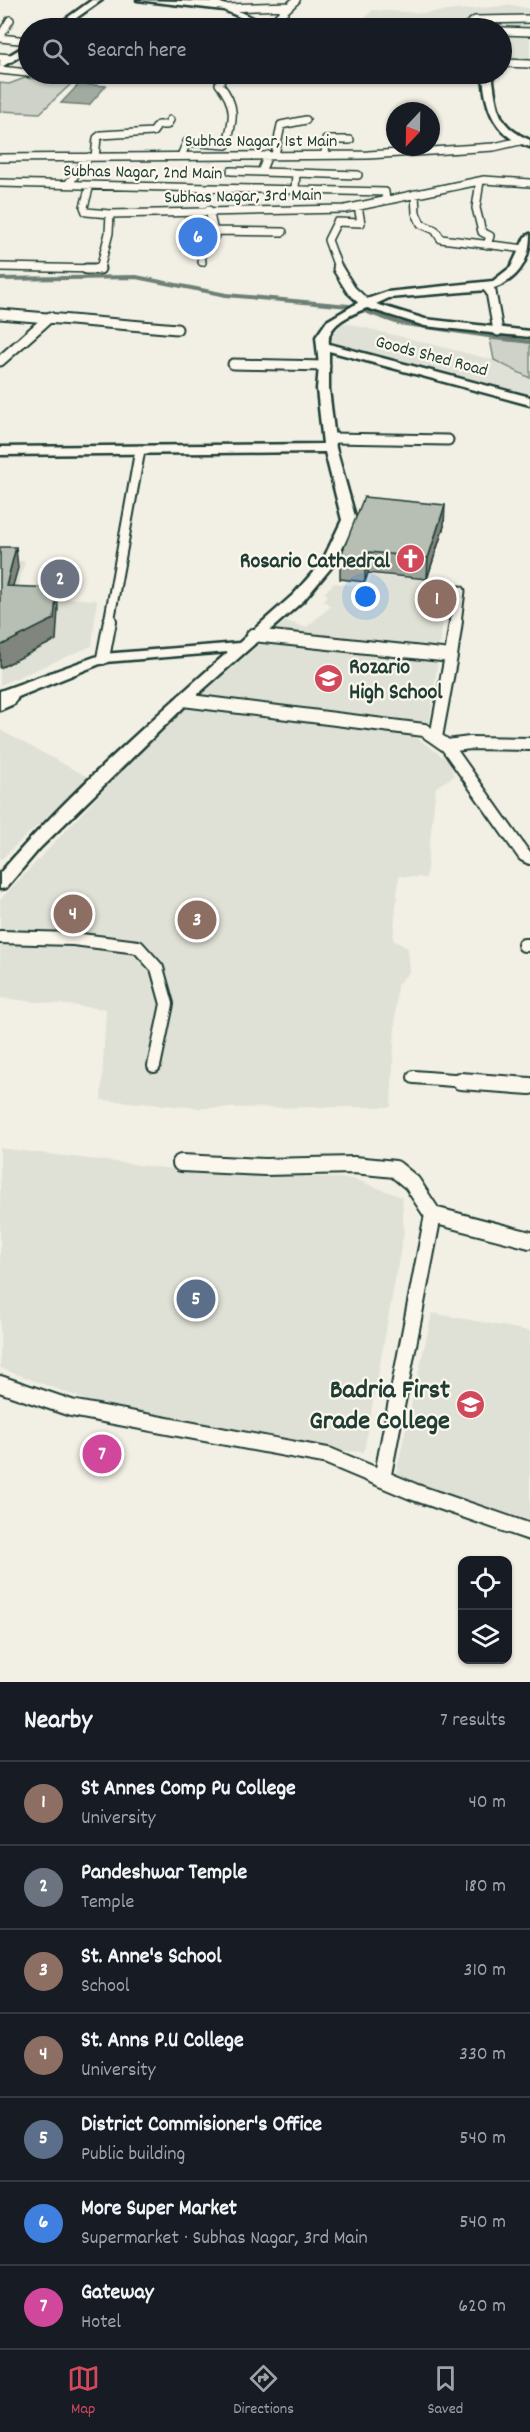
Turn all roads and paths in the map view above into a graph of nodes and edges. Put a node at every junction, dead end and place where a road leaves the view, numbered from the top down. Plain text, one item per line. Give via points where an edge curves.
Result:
1 (98, 0) edge
2 (141, 0) edge
3 (208, 0) edge
4 (296, 0) edge
5 (289, 6) junction
6 (227, 9) junction
7 (280, 15) junction
8 (290, 16) dead end
9 (72, 18) edge
10 (249, 18) edge
11 (277, 18) edge
12 (512, 19) edge
13 (530, 19) edge
14 (10, 20) dead end
15 (512, 31) edge
16 (530, 32) edge
17 (0, 37) edge
18 (18, 40) edge
19 (18, 54) edge
20 (0, 57) edge
21 (11, 58) junction
22 (512, 63) edge
23 (530, 64) edge
24 (0, 65) edge
25 (0, 70) edge
26 (18, 72) edge
27 (219, 84) edge
28 (489, 84) edge
29 (170, 120) dead end
30 (306, 120) dead end
31 (350, 140) dead end
32 (525, 142) edge
33 (272, 155) junction
34 (325, 155) junction
35 (181, 156) junction
36 (92, 157) junction
37 (0, 158) edge
38 (231, 171) dead end
39 (261, 172) junction
40 (296, 173) junction
41 (358, 175) dead end
42 (480, 181) junction
43 (0, 183) edge
44 (530, 183) edge
45 (68, 184) junction
46 (90, 185) junction
47 (295, 189) junction
48 (415, 195) junction
49 (386, 200) junction
50 (358, 206) junction
51 (209, 210) junction
52 (110, 214) junction
53 (214, 231) junction
54 (283, 232) dead end
55 (530, 237) edge
56 (486, 245) junction
57 (525, 249) junction
58 (202, 262) dead end
59 (0, 267) edge
60 (487, 287) junction
61 (365, 303) junction
62 (0, 314) edge
63 (50, 317) junction
64 (177, 329) dead end
65 (498, 331) junction
66 (530, 334) edge
67 (324, 346) junction
68 (0, 361) edge
69 (233, 364) dead end
70 (325, 366) junction
71 (530, 401) edge
72 (448, 440) dead end
73 (330, 443) junction
74 (140, 450) junction
75 (0, 452) edge
76 (460, 591) dead end
77 (253, 636) junction
78 (240, 647) junction
79 (194, 651) junction
80 (452, 656) junction
81 (103, 658) junction
82 (217, 668) junction
83 (4, 698) edge
84 (183, 700) junction
85 (436, 737) junction
86 (530, 744) edge
87 (447, 746) junction
88 (530, 858) edge
89 (0, 884) edge
90 (0, 937) edge
91 (154, 1066) dead end
92 (414, 1077) dead end
93 (530, 1086) edge
94 (181, 1163) dead end
95 (433, 1215) junction
96 (530, 1240) edge
97 (0, 1384) edge
98 (382, 1479) junction
99 (530, 1532) edge

1 - 9 street
2 - 6 street
3 - 6 street
4 - 5 street
5 - 6 street
5 - 7 street
6 - 10 street
7 - 8 street
7 - 11 street
12 - 13 street
14 - 17 street
15 - 16 street
17 - 18 street
19 - 21 street
20 - 21 street
21 - 24 street
22 - 23 street
25 - 26 street
27 - 35 street via 232,98 236,112 226,145 187,142
28 - 32 street via 493,112 507,135
29 - 36 street via 153,132 99,136
30 - 33 street via 280,125
31 - 34 street via 326,140
32 - 34 street, Subhas Nagar, 1st Main
33 - 34 street, Subhas Nagar, 1st Main
33 - 35 street, Subhas Nagar, 1st Main
33 - 39 street
35 - 36 street, Subhas Nagar, 1st Main
36 - 37 street, Subhas Nagar, 1st Main
36 - 45 street
38 - 39 street
39 - 40 street
40 - 41 street
40 - 47 street
42 - 44 street, Subhas Nagar, 3rd Main
42 - 48 street, Subhas Nagar, 3rd Main
42 - 56 street via 476,208 482,232 490,236
43 - 45 street, Subhas Nagar, 2nd Main
45 - 46 street, Subhas Nagar, 2nd Main
46 - 47 street, Subhas Nagar, 2nd Main
46 - 52 street, Subhas Nagar, 3rd Main via 86,212
47 - 49 street, Subhas Nagar, 2nd Main via 385,192
48 - 49 street, Subhas Nagar, 3rd Main
48 - 56 street via 421,224 435,230 441,239
49 - 50 street, Subhas Nagar, 3rd Main
50 - 51 street, Subhas Nagar, 3rd Main
50 - 61 street via 361,223 337,222 328,240 348,289
51 - 52 street, Subhas Nagar, 3rd Main
51 - 53 street
52 - 59 street via 100,269
53 - 54 street
53 - 58 street via 215,236 198,237
55 - 57 street
56 - 57 street
57 - 60 street via 512,276
60 - 61 street via 387,295
60 - 65 street
61 - 65 street via 424,324
61 - 67 street via 332,323 322,337
62 - 63 street
63 - 64 street
63 - 68 street
65 - 66 street
67 - 70 street
67 - 71 street, Goods Shed Road
69 - 70 street
70 - 73 street via 323,389
72 - 73 street
73 - 74 street
73 - 77 street via 350,520 328,562 298,597
74 - 75 street
74 - 81 street
76 - 80 street
77 - 78 street
77 - 80 street
78 - 79 street
78 - 82 street
79 - 81 street
79 - 82 street
80 - 85 street
81 - 83 street
82 - 84 street
84 - 85 street via 399,725
84 - 89 street via 34,844
85 - 87 street
86 - 87 street
87 - 88 street via 524,855
90 - 91 street via 73,939 138,947 158,968 167,1004
92 - 93 street
94 - 95 street via 395,1169
95 - 96 street
95 - 98 street
97 - 98 street via 71,1408 328,1456
98 - 99 street

